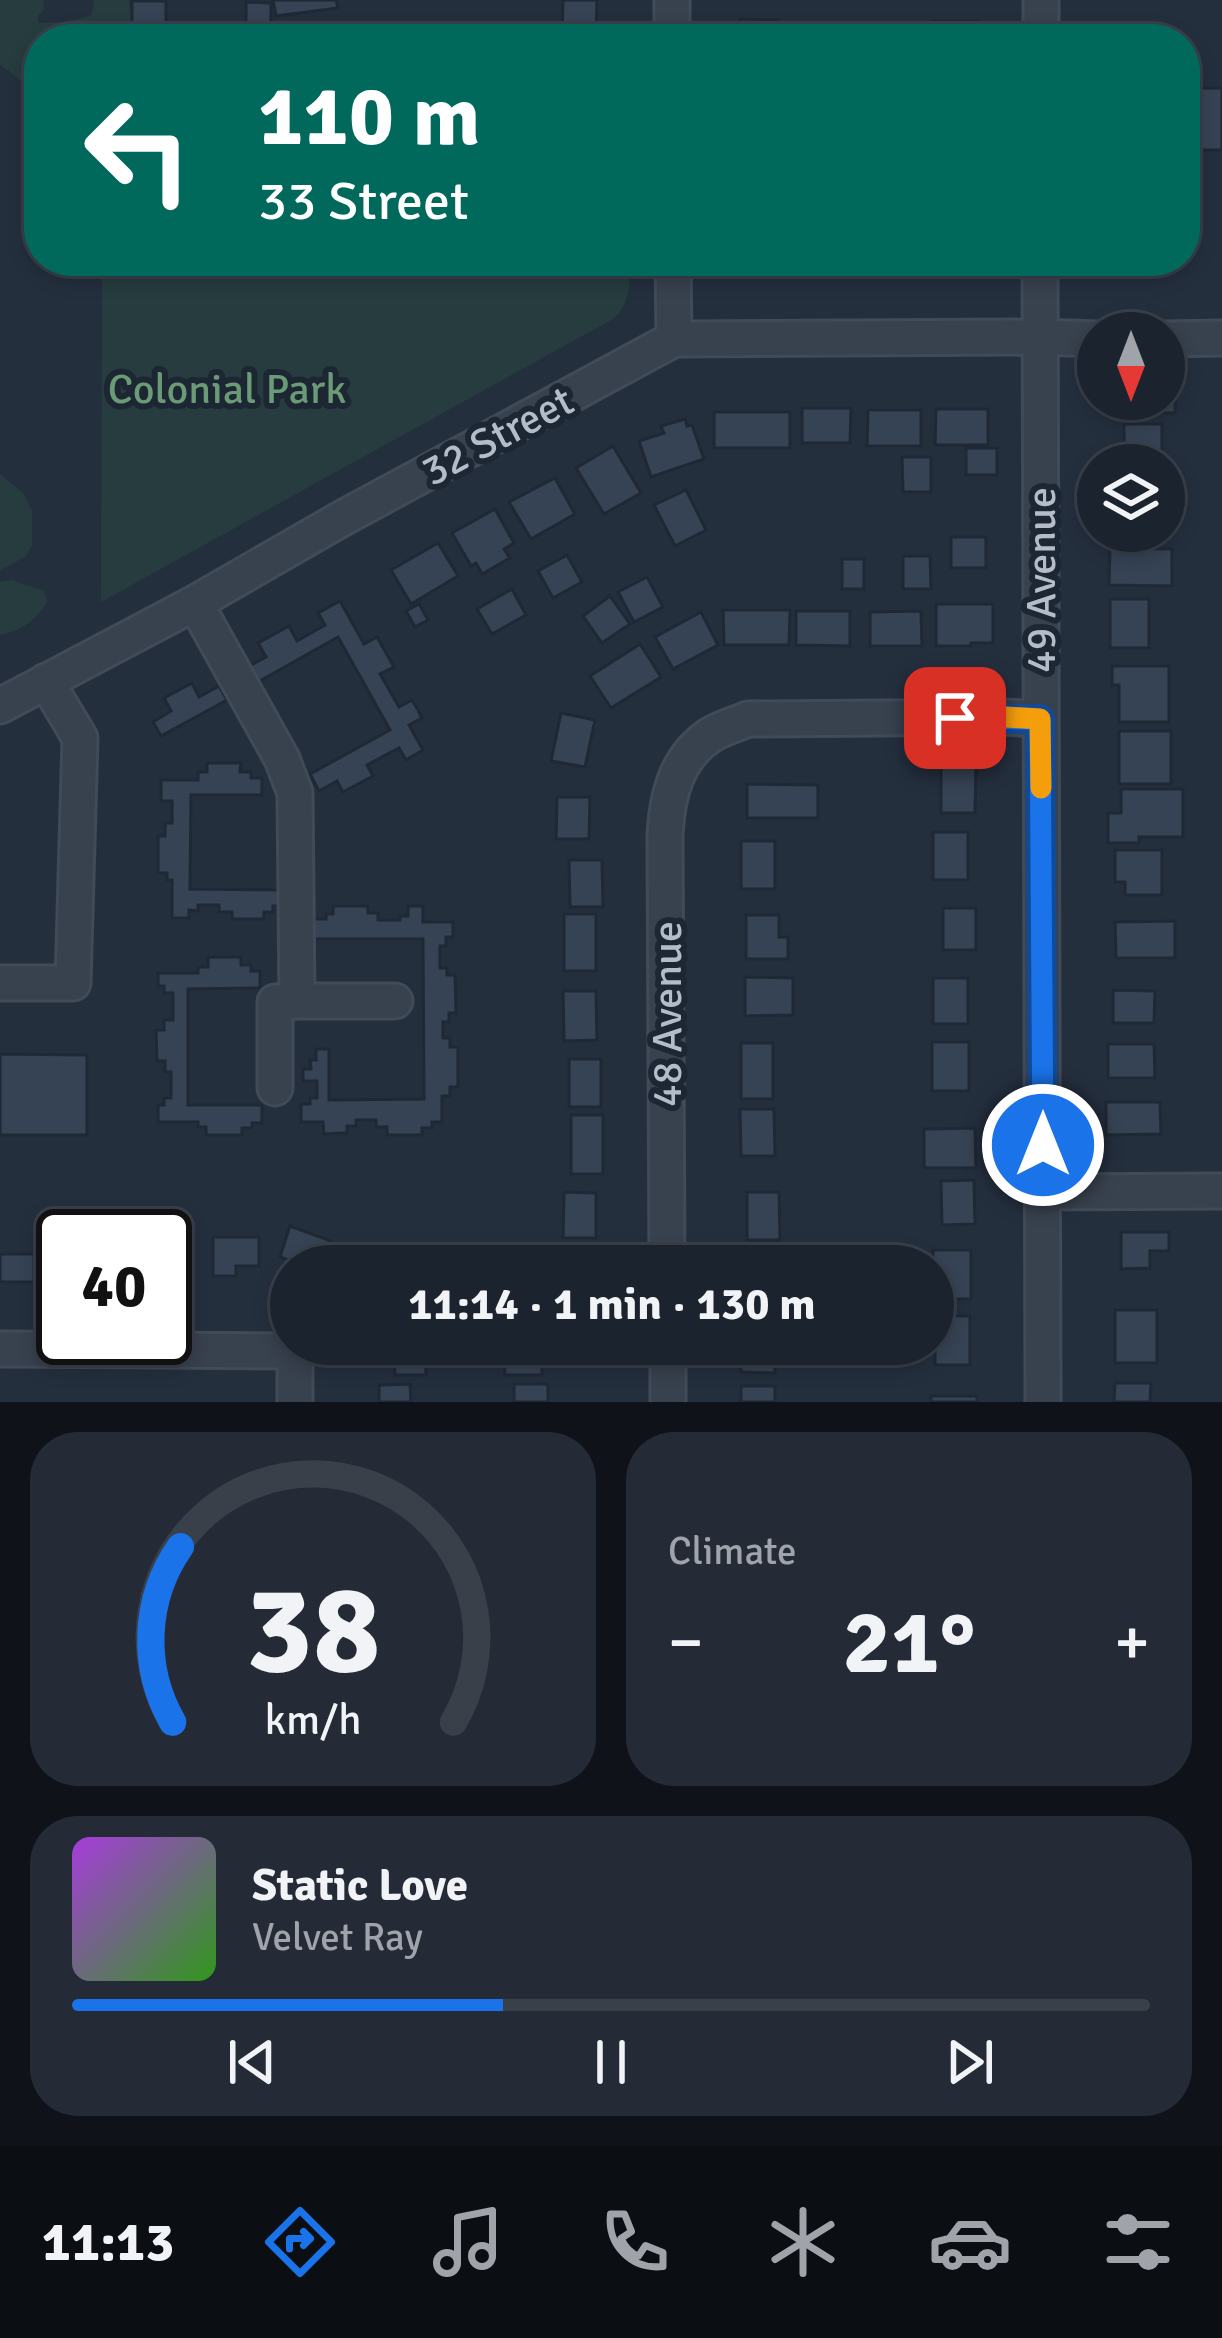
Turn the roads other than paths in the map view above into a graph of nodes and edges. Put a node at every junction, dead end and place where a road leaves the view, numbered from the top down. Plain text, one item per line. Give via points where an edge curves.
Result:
1 (673, 276) edge
2 (1040, 276) edge
3 (1040, 337) junction
4 (1077, 338) edge
5 (1185, 338) edge
6 (1222, 338) edge
7 (674, 339) junction
8 (195, 603) junction
9 (46, 681) junction
10 (0, 706) edge
11 (1040, 719) junction
12 (0, 982) edge
13 (297, 1001) junction
14 (395, 1001) dead end
15 (275, 1088) dead end
16 (1043, 1192) junction
17 (1222, 1192) edge
18 (667, 1245) edge
19 (0, 1349) edge
20 (668, 1365) edge
21 (295, 1402) edge
22 (668, 1402) edge
23 (1043, 1402) edge

1 - 7 street
2 - 3 street, 49 Avenue
3 - 4 street, 32 Street
3 - 7 street, 32 Street
3 - 11 street, 49 Avenue
5 - 6 street
7 - 8 street, 32 Street
8 - 9 street, 32 Street
8 - 13 street via 295,793
9 - 10 street, 32 Street
9 - 12 street via 80,738 73,983
11 - 16 street, 49 Avenue
11 - 18 street, 48 Avenue via 748,719 710,735 681,764 665,835
13 - 14 street
13 - 15 street via 275,1002
16 - 17 street
16 - 23 street, 49 Avenue
19 - 21 street via 295,1352
20 - 22 street

